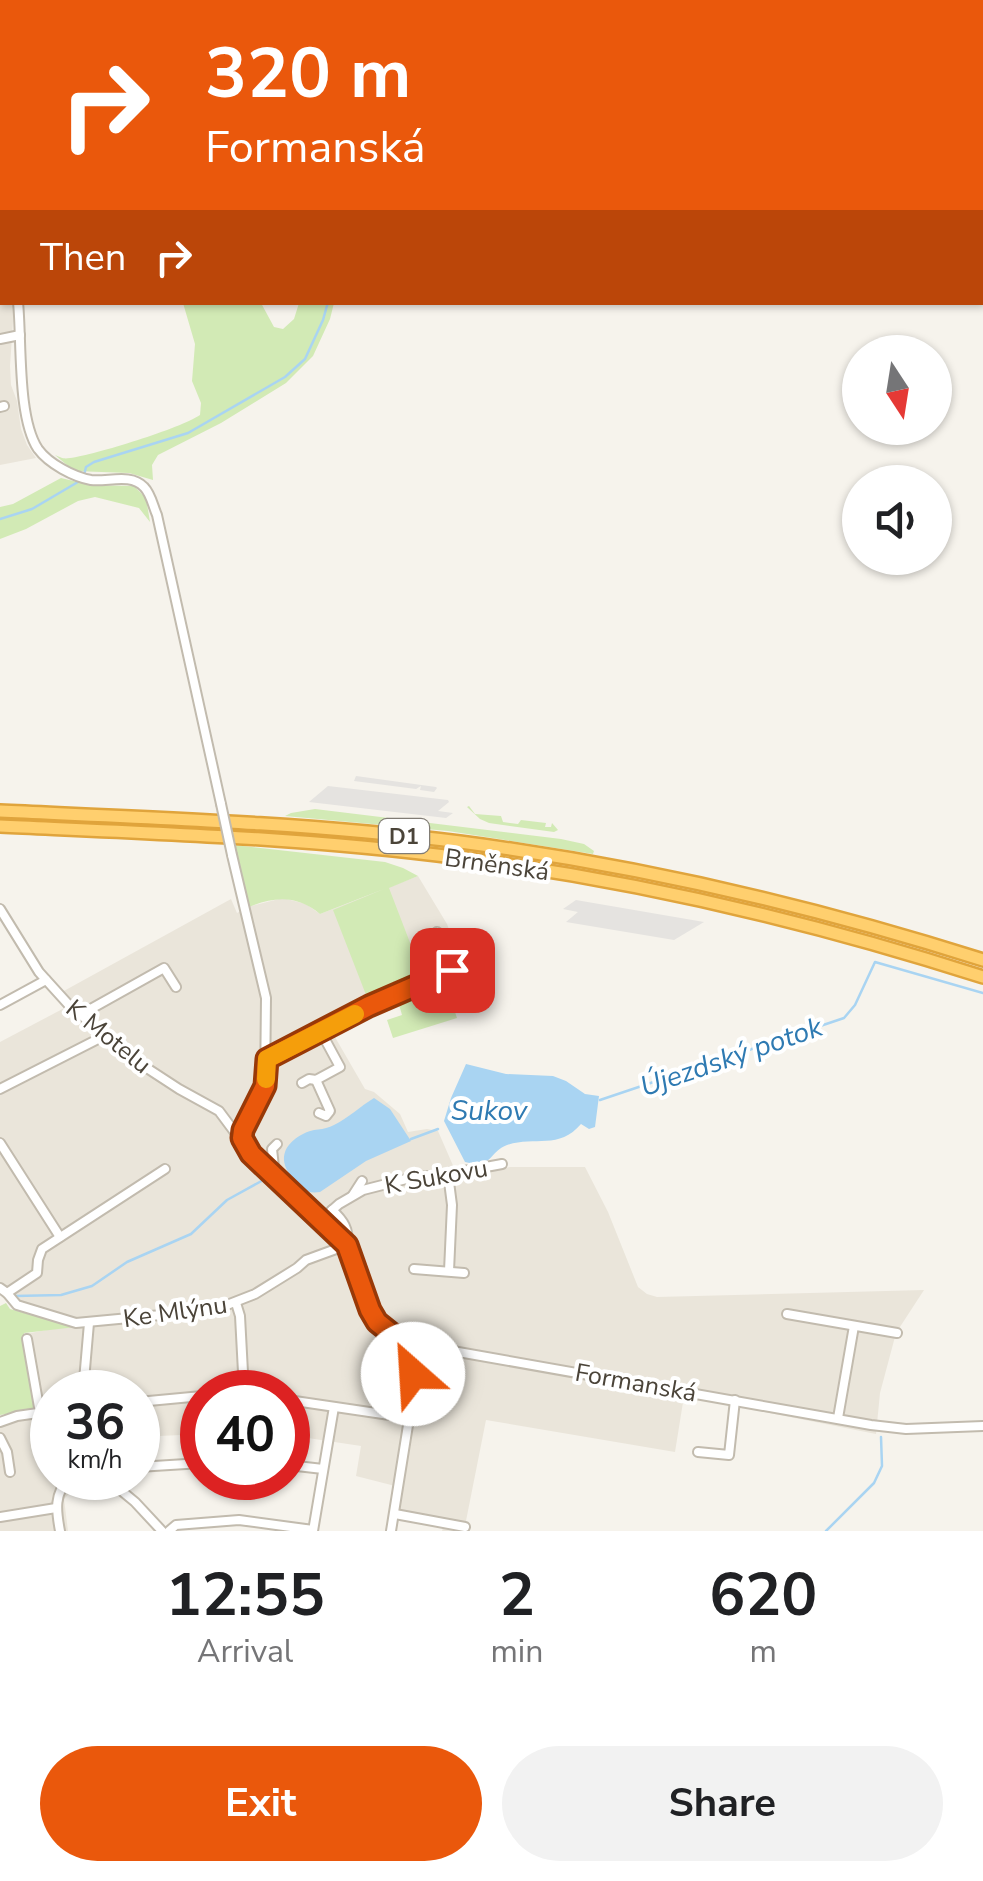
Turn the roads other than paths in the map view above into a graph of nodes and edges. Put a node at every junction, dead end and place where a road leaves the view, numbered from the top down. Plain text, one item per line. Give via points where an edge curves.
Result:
1 (18, 305) edge
2 (20, 336) junction
3 (0, 340) edge
4 (0, 810) edge
5 (0, 826) edge
6 (0, 909) edge
7 (437, 932) dead end
8 (983, 960) edge
9 (983, 977) edge
10 (46, 980) junction
11 (176, 987) dead end
12 (0, 1005) edge
13 (80, 1014) junction
14 (321, 1032) junction
15 (104, 1036) junction
16 (267, 1059) junction
17 (316, 1080) junction
18 (302, 1083) dead end
19 (0, 1089) edge
20 (320, 1113) dead end
21 (242, 1138) junction
22 (0, 1143) edge
23 (277, 1144) dead end
24 (502, 1164) dead end
25 (165, 1168) dead end
26 (448, 1174) junction
27 (274, 1176) junction
28 (362, 1182) dead end
29 (353, 1196) junction
30 (332, 1210) junction
31 (322, 1220) junction
32 (60, 1237) junction
33 (347, 1245) junction
34 (414, 1269) dead end
35 (449, 1271) junction
36 (464, 1272) dead end
37 (4, 1290) edge
38 (236, 1303) junction
39 (786, 1314) dead end
40 (89, 1323) junction
41 (854, 1326) junction
42 (897, 1333) dead end
43 (28, 1339) dead end
44 (413, 1344) junction
45 (33, 1370) edge
46 (85, 1370) edge
47 (245, 1370) edge
48 (735, 1400) junction
49 (310, 1403) edge
50 (334, 1407) junction
51 (30, 1414) edge
52 (410, 1418) junction
53 (838, 1418) junction
54 (0, 1422) edge
55 (983, 1426) edge
56 (0, 1438) edge
57 (698, 1452) dead end
58 (310, 1468) edge
59 (323, 1469) junction
60 (10, 1472) dead end
61 (58, 1500) edge
62 (133, 1500) edge
63 (56, 1508) junction
64 (395, 1514) junction
65 (0, 1517) edge
66 (464, 1527) dead end
67 (313, 1530) edge
68 (60, 1531) edge
69 (165, 1531) edge
70 (391, 1531) edge

1 - 2 street
2 - 3 street
2 - 16 street, bridge via 28,424 37,447 71,474 139,483 156,516 265,988
4 - 8 highway, Brněnská / D1 via 361,832 526,852 766,899
5 - 9 highway, Brněnská / D1 via 291,841 521,866 718,903
6 - 10 street, K Motelu
7 - 14 street via 452,970
10 - 12 street
10 - 13 street, K Motelu
11 - 13 street via 164,968
13 - 15 street, K Motelu
14 - 16 street
14 - 17 street via 340,1067
15 - 19 street
15 - 21 street, K Motelu via 218,1110
16 - 21 street via 265,1086
17 - 18 street
17 - 20 street via 330,1111
21 - 27 street, Formanská
22 - 32 street
23 - 27 street
24 - 26 street, K Sukovu
25 - 32 street
26 - 29 street, K Sukovu
26 - 35 street
27 - 31 street, Formanská
28 - 29 street
29 - 30 street, K Sukovu
30 - 31 street, K Sukovu
30 - 33 street, Formanská via 348,1230
31 - 33 street, Formanská
32 - 37 street via 41,1252 34,1278
33 - 38 street, Ke Mlýnu via 306,1260
33 - 44 street, Formanská via 377,1322
34 - 35 street
35 - 36 street
37 - 40 street, Ke Mlýnu via 26,1309
38 - 40 street, Ke Mlýnu
38 - 47 street
39 - 41 street
40 - 46 street
41 - 42 street
41 - 53 street
43 - 45 street
44 - 48 street, Formanská
44 - 52 street
48 - 53 street, Formanská
48 - 57 street via 729,1455
49 - 50 street
50 - 52 street
50 - 59 street
51 - 54 street
52 - 64 street
53 - 55 street, Formanská via 892,1428
56 - 60 street
58 - 59 street
59 - 67 street
61 - 63 street
62 - 69 street
63 - 65 street
63 - 68 street
64 - 66 street
64 - 70 street
67 - 69 street via 240,1520

